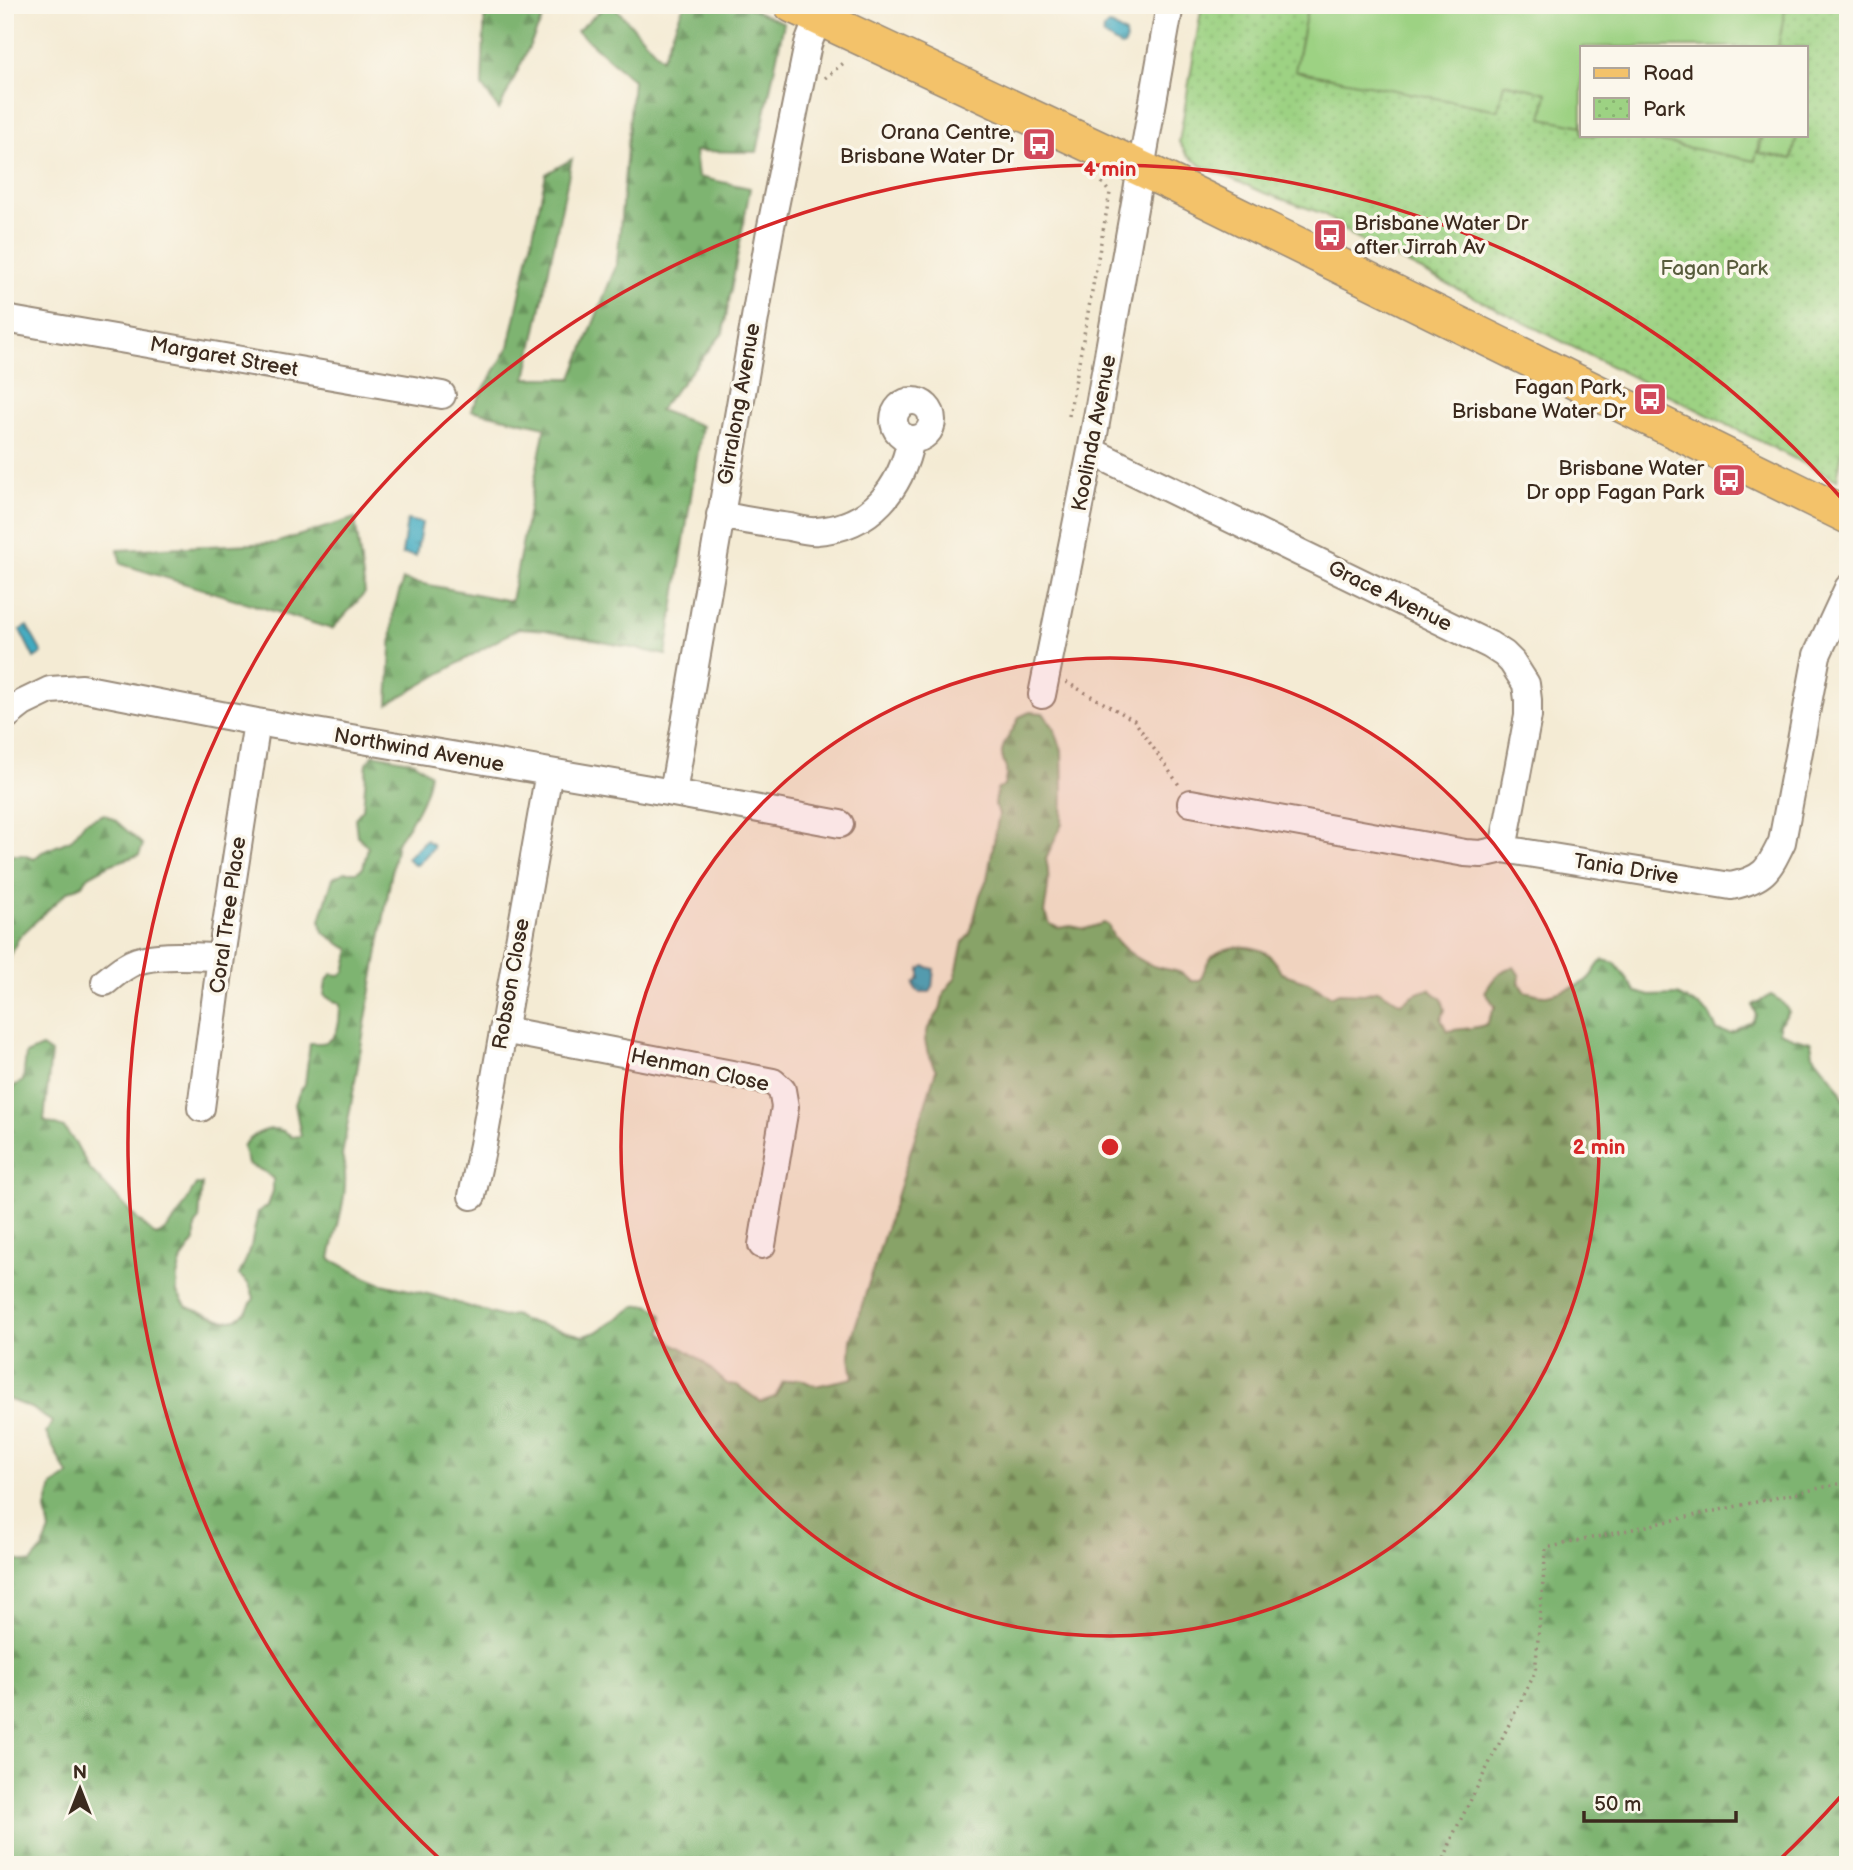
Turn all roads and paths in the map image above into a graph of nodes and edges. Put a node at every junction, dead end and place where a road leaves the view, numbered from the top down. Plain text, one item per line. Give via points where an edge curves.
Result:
1 (1170, 5) edge
2 (805, 12) edge
3 (849, 59) dead end
4 (822, 80) dead end
5 (1142, 169) junction
6 (1101, 182) dead end
7 (5, 318) edge
8 (442, 394) dead end
9 (1069, 416) dead end
10 (911, 439) dead end
11 (1091, 451) junction
12 (720, 515) junction
13 (1848, 516) edge
14 (1848, 588) edge
15 (1044, 683) joint
16 (5, 717) edge
17 (257, 722) junction
18 (549, 772) junction
19 (673, 793) junction
20 (1191, 803) joint
21 (840, 824) dead end
22 (1503, 849) junction
23 (221, 957) junction
24 (105, 982) dead end
25 (503, 1030) junction
26 (201, 1108) dead end
27 (472, 1196) dead end
28 (762, 1245) dead end
29 (1848, 1480) edge
30 (1442, 1865) edge

1 - 5 street, Koolinda Avenue
2 - 5 main road
2 - 12 street, Girralong Avenue via 808,44 772,217
3 - 4 path
5 - 11 street, Koolinda Avenue
5 - 13 main road
6 - 9 path via 1110,193
7 - 8 street, Margaret Street
10 - 12 street via 891,491 882,503 851,522 815,531
11 - 15 street, Koolinda Avenue
11 - 22 street, Grace Avenue via 1504,653 1525,684 1528,716
12 - 19 street, Girralong Avenue
14 - 22 street, Tania Drive via 1817,655 1782,842 1771,865 1753,881 1731,886
15 - 20 path via 1134,720
16 - 17 street, Northwind Avenue via 43,693 82,688
17 - 18 street, Northwind Avenue
17 - 23 street, Coral Tree Place
18 - 19 street, Northwind Avenue
18 - 25 street, Robson Close
19 - 21 street, Northwind Avenue
20 - 22 street, Tania Drive via 1465,853
23 - 24 street via 154,957 121,968
23 - 26 street, Coral Tree Place
25 - 27 street, Robson Close
25 - 28 street, Henman Close via 774,1082 782,1090 785,1107
29 - 30 path via 1546,1548 1535,1673

